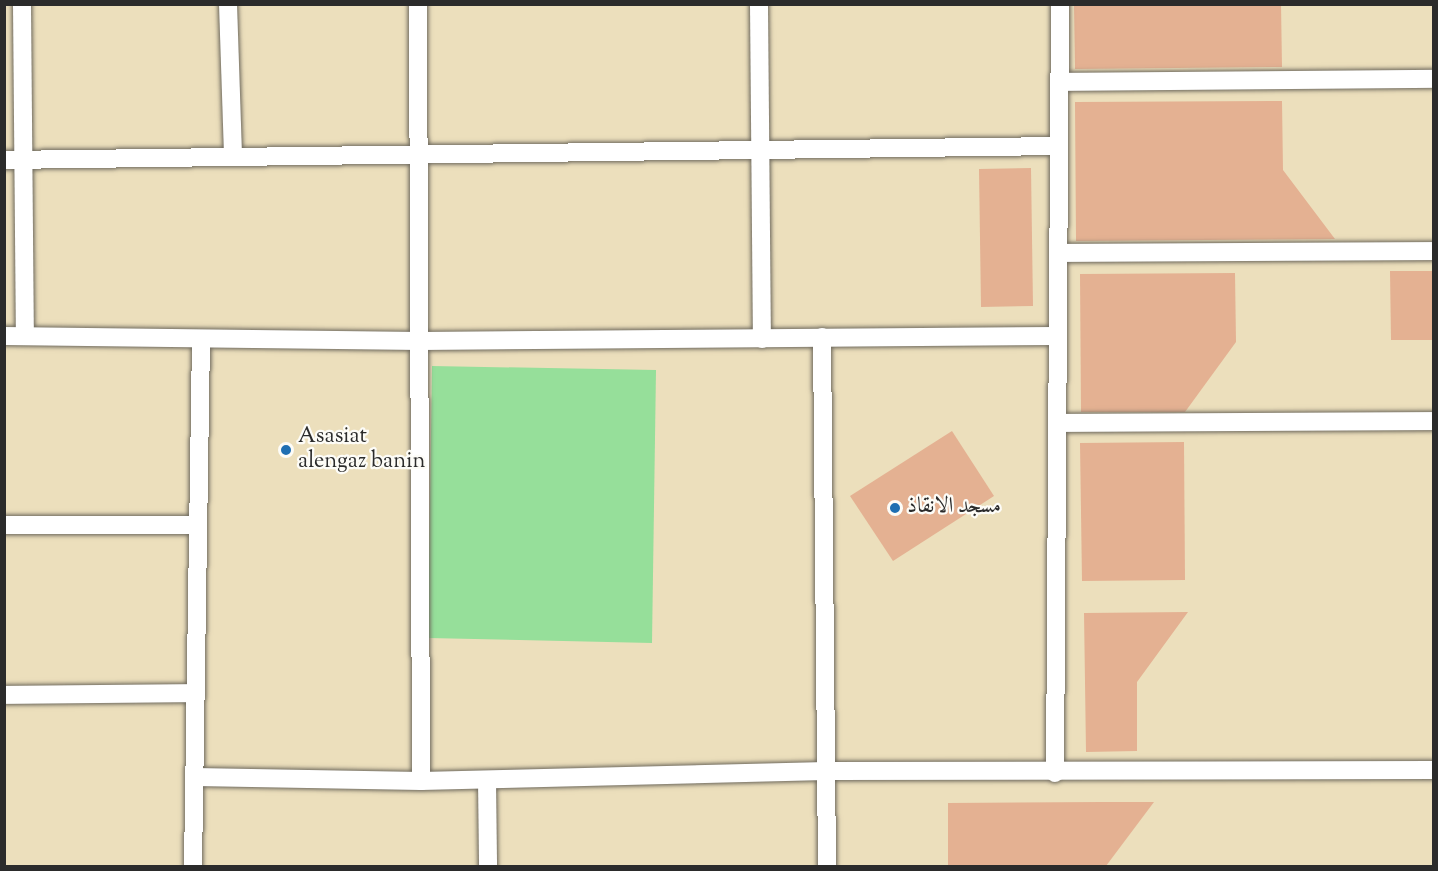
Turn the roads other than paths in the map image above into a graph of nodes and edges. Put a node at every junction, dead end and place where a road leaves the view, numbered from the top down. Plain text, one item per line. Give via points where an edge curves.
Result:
1 (22, 4) edge
2 (228, 4) edge
3 (418, 4) edge
4 (759, 4) edge
5 (1060, 4) edge
6 (1434, 79) edge
7 (1059, 82) junction
8 (1059, 146) junction
9 (762, 150) junction
10 (417, 155) junction
11 (233, 157) junction
12 (4, 160) edge
13 (23, 160) junction
14 (1434, 251) edge
15 (1058, 253) junction
16 (4, 336) edge
17 (25, 336) junction
18 (1057, 336) junction
19 (822, 337) junction
20 (762, 339) junction
21 (201, 340) junction
22 (420, 341) junction
23 (1434, 421) edge
24 (1057, 423) junction
25 (4, 525) edge
26 (198, 525) junction
27 (196, 693) junction
28 (4, 695) edge
29 (1434, 770) edge
30 (826, 771) junction
31 (1055, 773) junction
32 (195, 777) junction
33 (487, 780) junction
34 (421, 782) junction
35 (193, 867) edge
36 (488, 867) edge
37 (827, 867) edge

1 - 13 street
2 - 11 street
3 - 10 street
4 - 9 street
5 - 7 street
6 - 7 street
7 - 8 street
8 - 9 street
8 - 15 street
9 - 10 street
9 - 20 street
10 - 11 street
10 - 22 street
11 - 13 street
12 - 13 street
13 - 17 street
14 - 15 street
15 - 18 street
16 - 17 street
17 - 21 street
18 - 19 street
18 - 24 street
19 - 20 street
19 - 30 street
20 - 22 street
21 - 22 street
21 - 26 street
22 - 34 street
23 - 24 street
24 - 31 street
25 - 26 street
26 - 27 street
27 - 28 street
27 - 32 street
29 - 31 street
30 - 31 street
30 - 33 street
30 - 37 street
32 - 34 street
32 - 35 street
33 - 34 street
33 - 36 street

